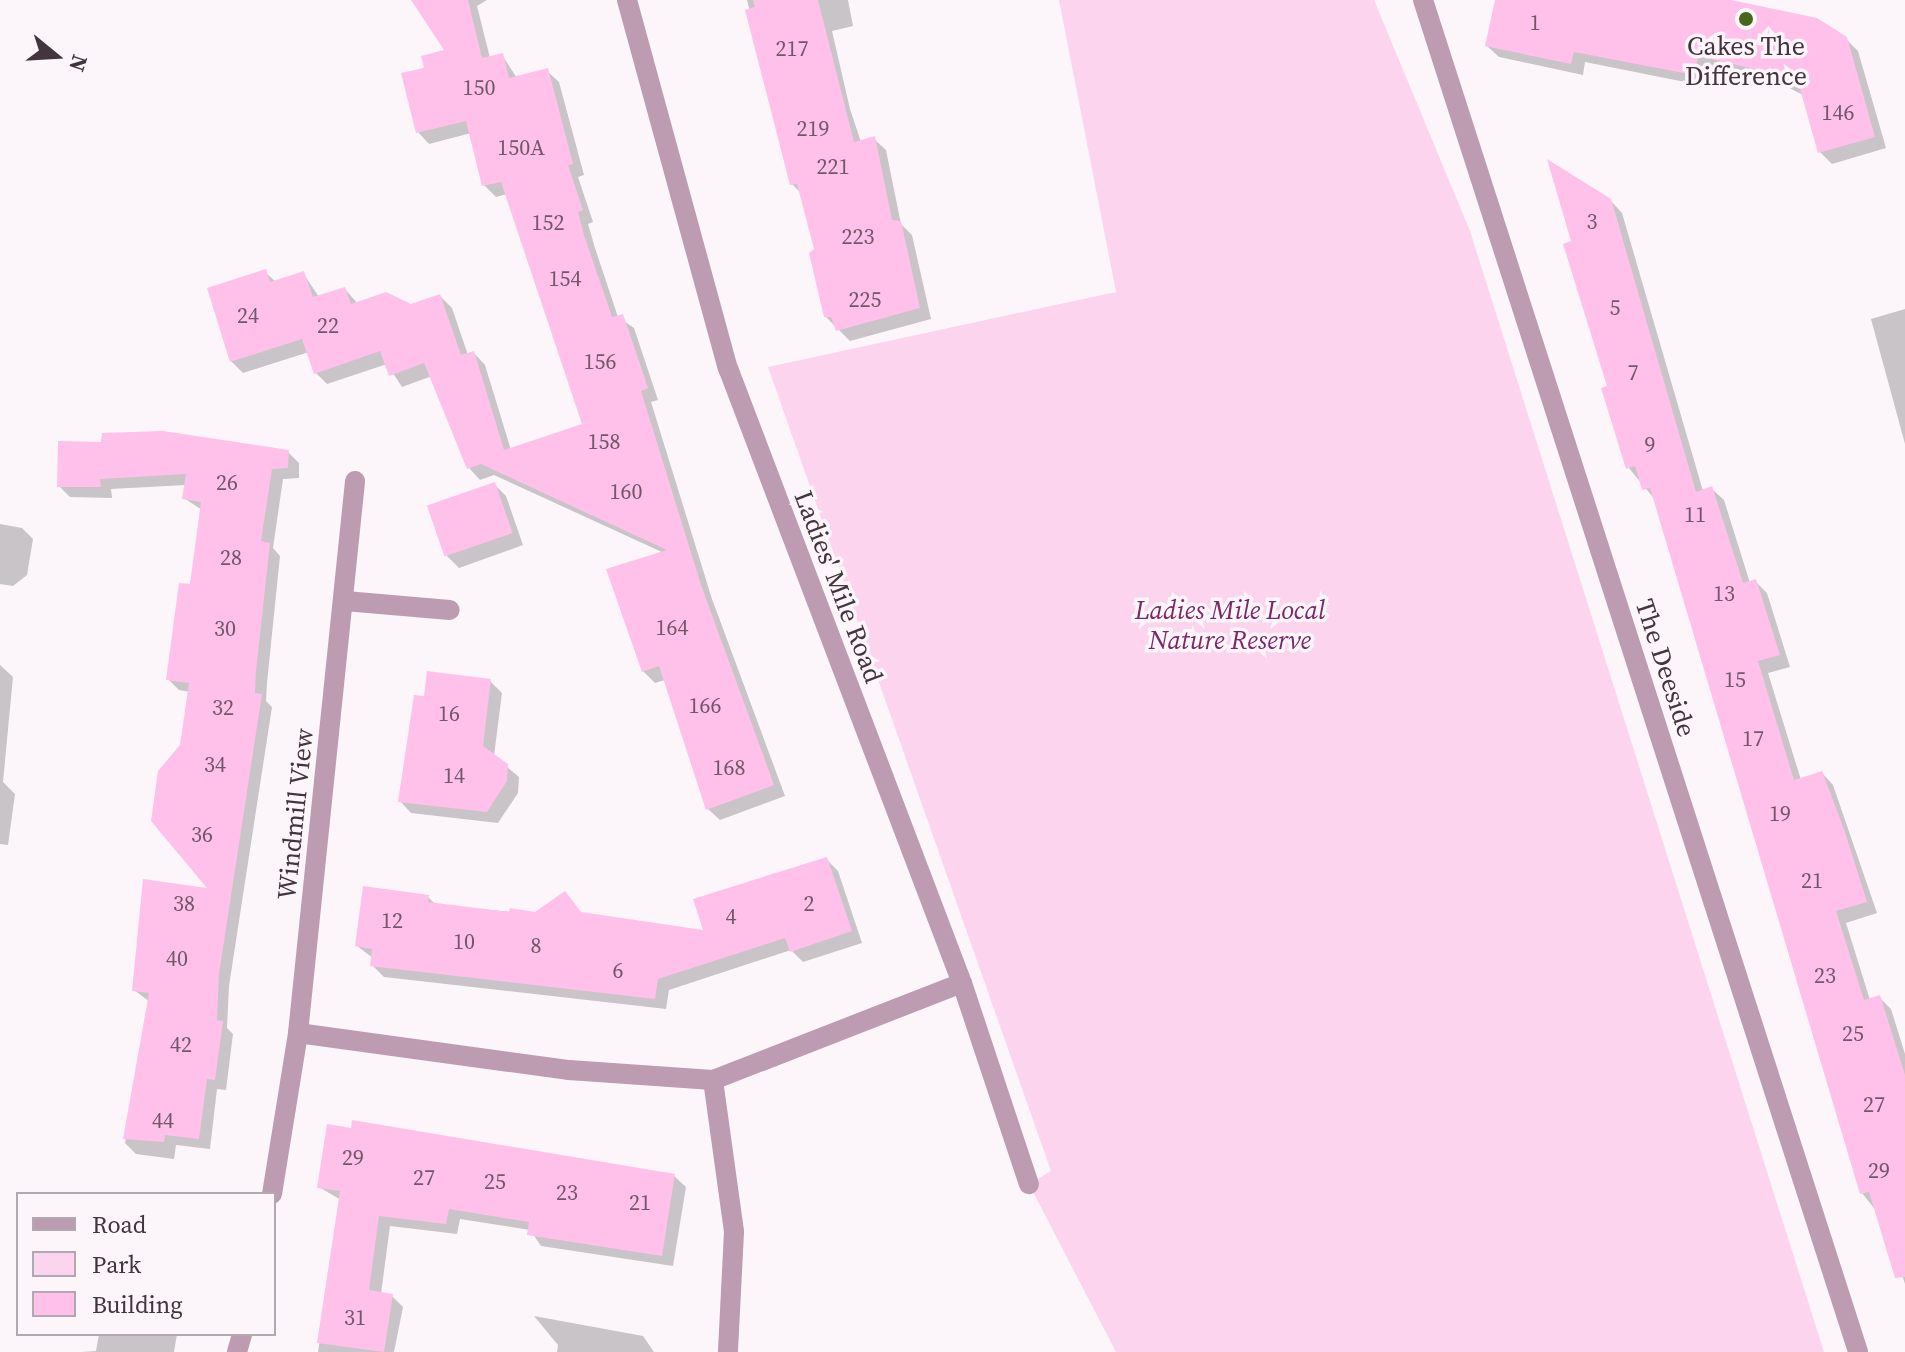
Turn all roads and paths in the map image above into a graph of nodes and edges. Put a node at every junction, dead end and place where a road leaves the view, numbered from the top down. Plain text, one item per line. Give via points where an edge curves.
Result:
1 (627, 0) edge
2 (1423, 0) edge
3 (355, 481) dead end
4 (345, 601) junction
5 (450, 610) dead end
6 (962, 983) junction
7 (298, 1033) junction
8 (713, 1080) junction
9 (1029, 1184) dead end
10 (272, 1192) edge
11 (728, 1352) edge
12 (1858, 1352) edge

1 - 6 street, Ladies' Mile Road via 728,368
2 - 12 street, The Deeside
3 - 4 street, Windmill View
4 - 5 street
4 - 7 street, Windmill View
6 - 8 street
6 - 9 street, Ladies' Mile Road
7 - 8 street via 569,1070
7 - 10 street, Windmill View
8 - 11 street via 734,1232

